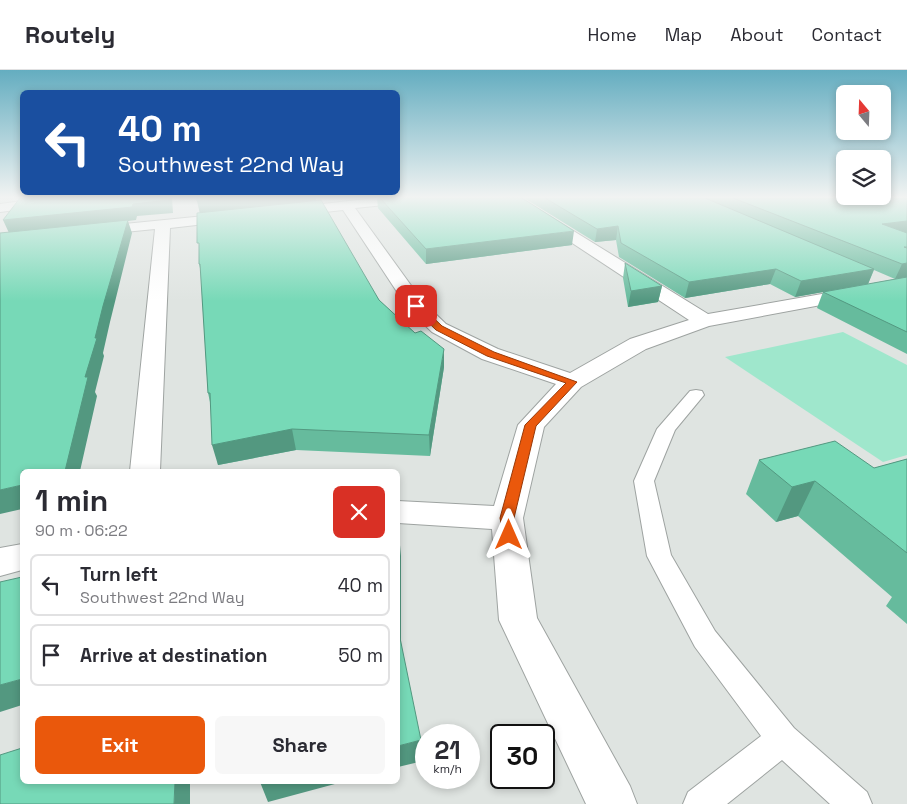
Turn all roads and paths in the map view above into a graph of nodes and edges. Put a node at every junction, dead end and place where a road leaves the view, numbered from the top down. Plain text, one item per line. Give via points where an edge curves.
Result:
1 (84, 232) edge
2 (162, 232) edge
3 (365, 232) edge
4 (564, 232) edge
5 (76, 233) edge
6 (868, 276) edge
7 (901, 285) edge
8 (705, 321) junction
9 (572, 382) junction
10 (696, 395) dead end
11 (145, 469) edge
12 (400, 512) edge
13 (507, 518) junction
14 (20, 557) edge
15 (0, 562) edge
16 (783, 739) junction
17 (612, 804) edge
18 (700, 804) edge
19 (855, 804) edge

1 - 5 street
2 - 11 street
3 - 9 street via 416,306 439,328 490,354
4 - 8 street
6 - 7 street
7 - 8 street
8 - 9 street via 638,344
9 - 13 street via 531,425
10 - 16 lane via 666,429 644,482 659,556 705,639
12 - 13 street
13 - 17 street via 518,620
14 - 15 street
16 - 18 lane
16 - 19 lane

